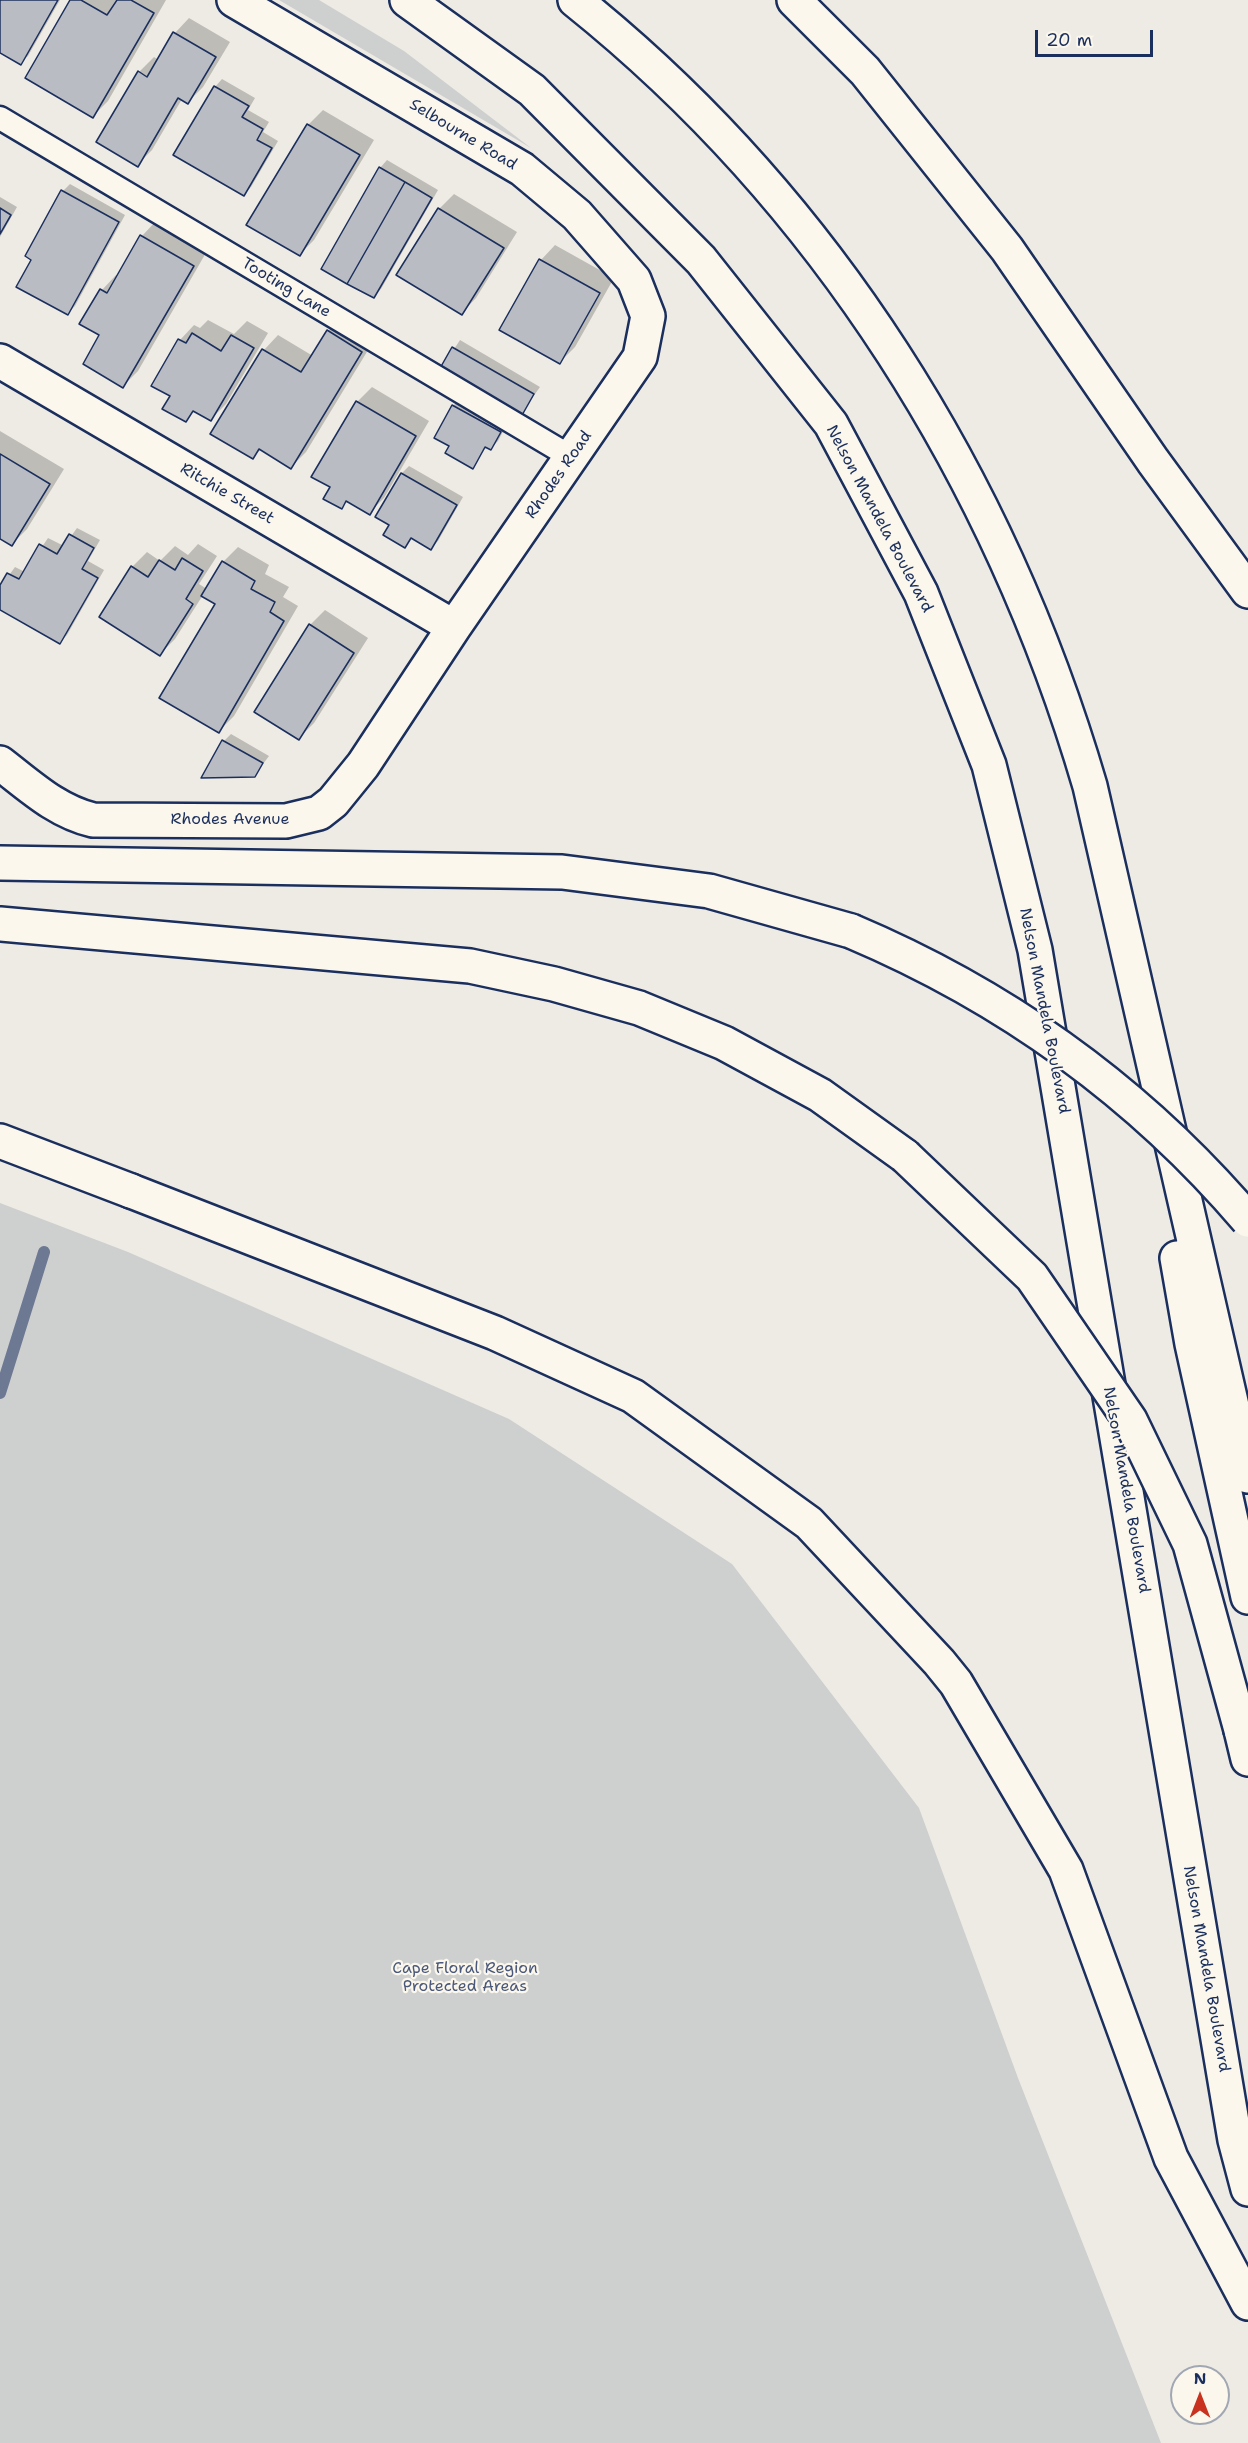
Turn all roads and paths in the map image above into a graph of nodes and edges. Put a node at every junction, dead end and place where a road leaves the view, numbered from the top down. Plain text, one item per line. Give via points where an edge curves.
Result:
1 (234, 0) edge
2 (407, 0) edge
3 (575, 0) edge
4 (794, 0) edge
5 (0, 118) edge
6 (648, 316) joint
7 (0, 361) edge
8 (571, 457) junction
9 (1248, 591) edge
10 (454, 627) junction
11 (0, 763) edge
12 (0, 863) edge
13 (1110, 869) junction
14 (0, 924) edge
15 (0, 1141) edge
16 (1248, 1220) edge
17 (1248, 1476) edge
18 (1248, 1597) edge
19 (1245, 1744) edge
20 (1248, 2188) edge
21 (1248, 2303) edge

1 - 6 main road, Selbourne Road via 522,169 577,215 634,280
2 - 20 main road, Nelson Mandela Boulevard via 532,90 549,107 701,260 831,424 921,592 989,765 1035,950 1233,2128
3 - 13 main road via 659,72 770,190 824,252 914,383 988,519 1024,601 1075,735
4 - 9 main road via 865,71 1007,249
5 - 8 lane, Tooting Lane
6 - 8 main road, Rhodes Road via 640,357
7 - 10 main road, Ritchie Street
8 - 10 main road, Rhodes Road
10 - 11 main road, Rhodes Avenue via 363,765 333,802 302,819 93,820 56,807
12 - 16 main road, bridge via 562,872 709,891 851,931 985,996 1084,1062 1155,1122
13 - 17 main road
13 - 18 main road via 1192,1344
14 - 19 main road, bridge via 470,966 639,1008 724,1043 820,1095 905,1156 1032,1277 1131,1420 1190,1544
15 - 21 main road via 495,1334 633,1396 809,1523 956,1683 1066,1870 1171,2158

